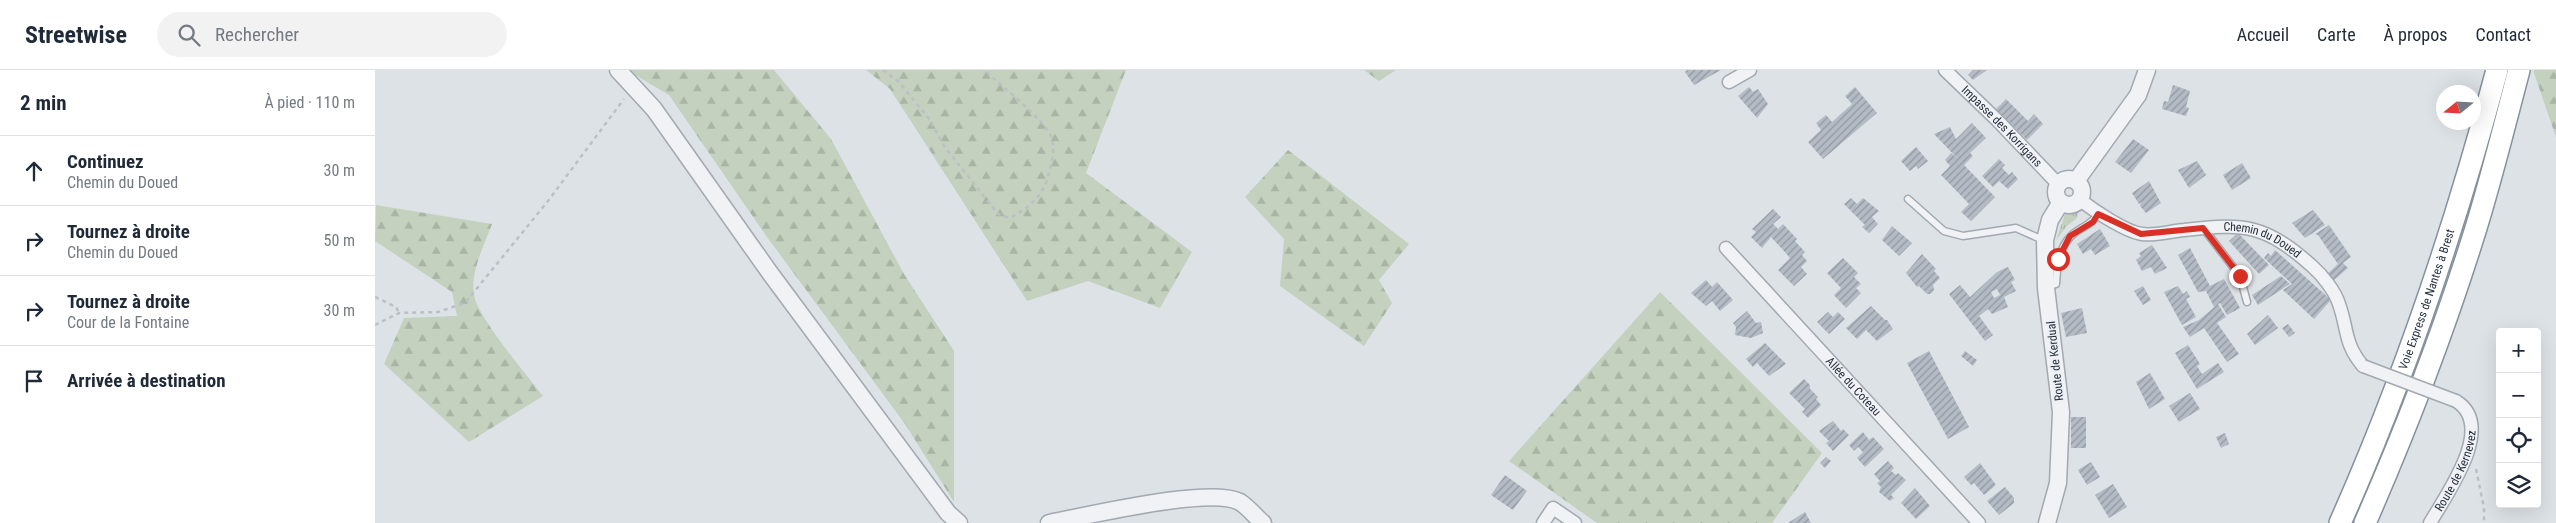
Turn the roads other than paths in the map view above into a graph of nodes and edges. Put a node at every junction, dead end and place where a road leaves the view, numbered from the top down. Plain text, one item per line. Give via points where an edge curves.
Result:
1 (617, 70) edge
2 (1750, 70) edge
3 (1945, 70) edge
4 (2147, 70) edge
5 (2497, 70) edge
6 (2519, 70) edge
7 (1729, 82) dead end
8 (2076, 181) junction
9 (2058, 184) junction
10 (1908, 199) dead end
11 (2079, 199) junction
12 (2061, 202) junction
13 (2098, 214) junction
14 (2203, 228) junction
15 (2045, 240) junction
16 (1726, 248) dead end
17 (2046, 288) junction
18 (2247, 302) dead end
19 (2363, 366) joint
20 (959, 523) edge
21 (1049, 523) edge
22 (1263, 523) edge
23 (1543, 523) edge
24 (1575, 523) edge
25 (1979, 523) edge
26 (2047, 523) edge
27 (2341, 523) edge
28 (2365, 523) edge
29 (2430, 523) edge

1 - 20 street via 654,109 770,274 936,497
2 - 7 street
3 - 9 street, Impasse des Korrigans
4 - 8 street via 2138,95
5 - 27 highway, Voie Express de Nantes à Brest via 2455,221 2430,294
6 - 28 highway, Voie Express de Nantes à Brest via 2477,227 2426,374
8 - 9 street via 2065,179
8 - 11 street via 2082,191
9 - 12 street via 2056,196
10 - 15 lane via 1944,231 1963,236 2016,228
11 - 12 street via 2069,205
11 - 13 street, Chemin du Doued
12 - 15 street, Route de Kerdual via 2050,220
13 - 14 street, Chemin du Doued via 2141,234
13 - 17 lane via 2093,222 2070,236 2058,259 2056,284
14 - 18 lane via 2240,276
14 - 19 street, Chemin du Doued via 2227,225 2255,228 2287,246 2314,268 2339,302 2346,338 2352,354
15 - 17 street, Route de Kerdual
16 - 25 street, Allée du Coteau
17 - 26 street, Route de Kerdual via 2061,412 2058,483
19 - 29 street, Route de Kernevez, bridge via 2456,401 2469,413 2473,430 2469,448 2460,473
21 - 22 street via 1189,498 1216,497 1239,502
23 - 24 street via 1553,508

